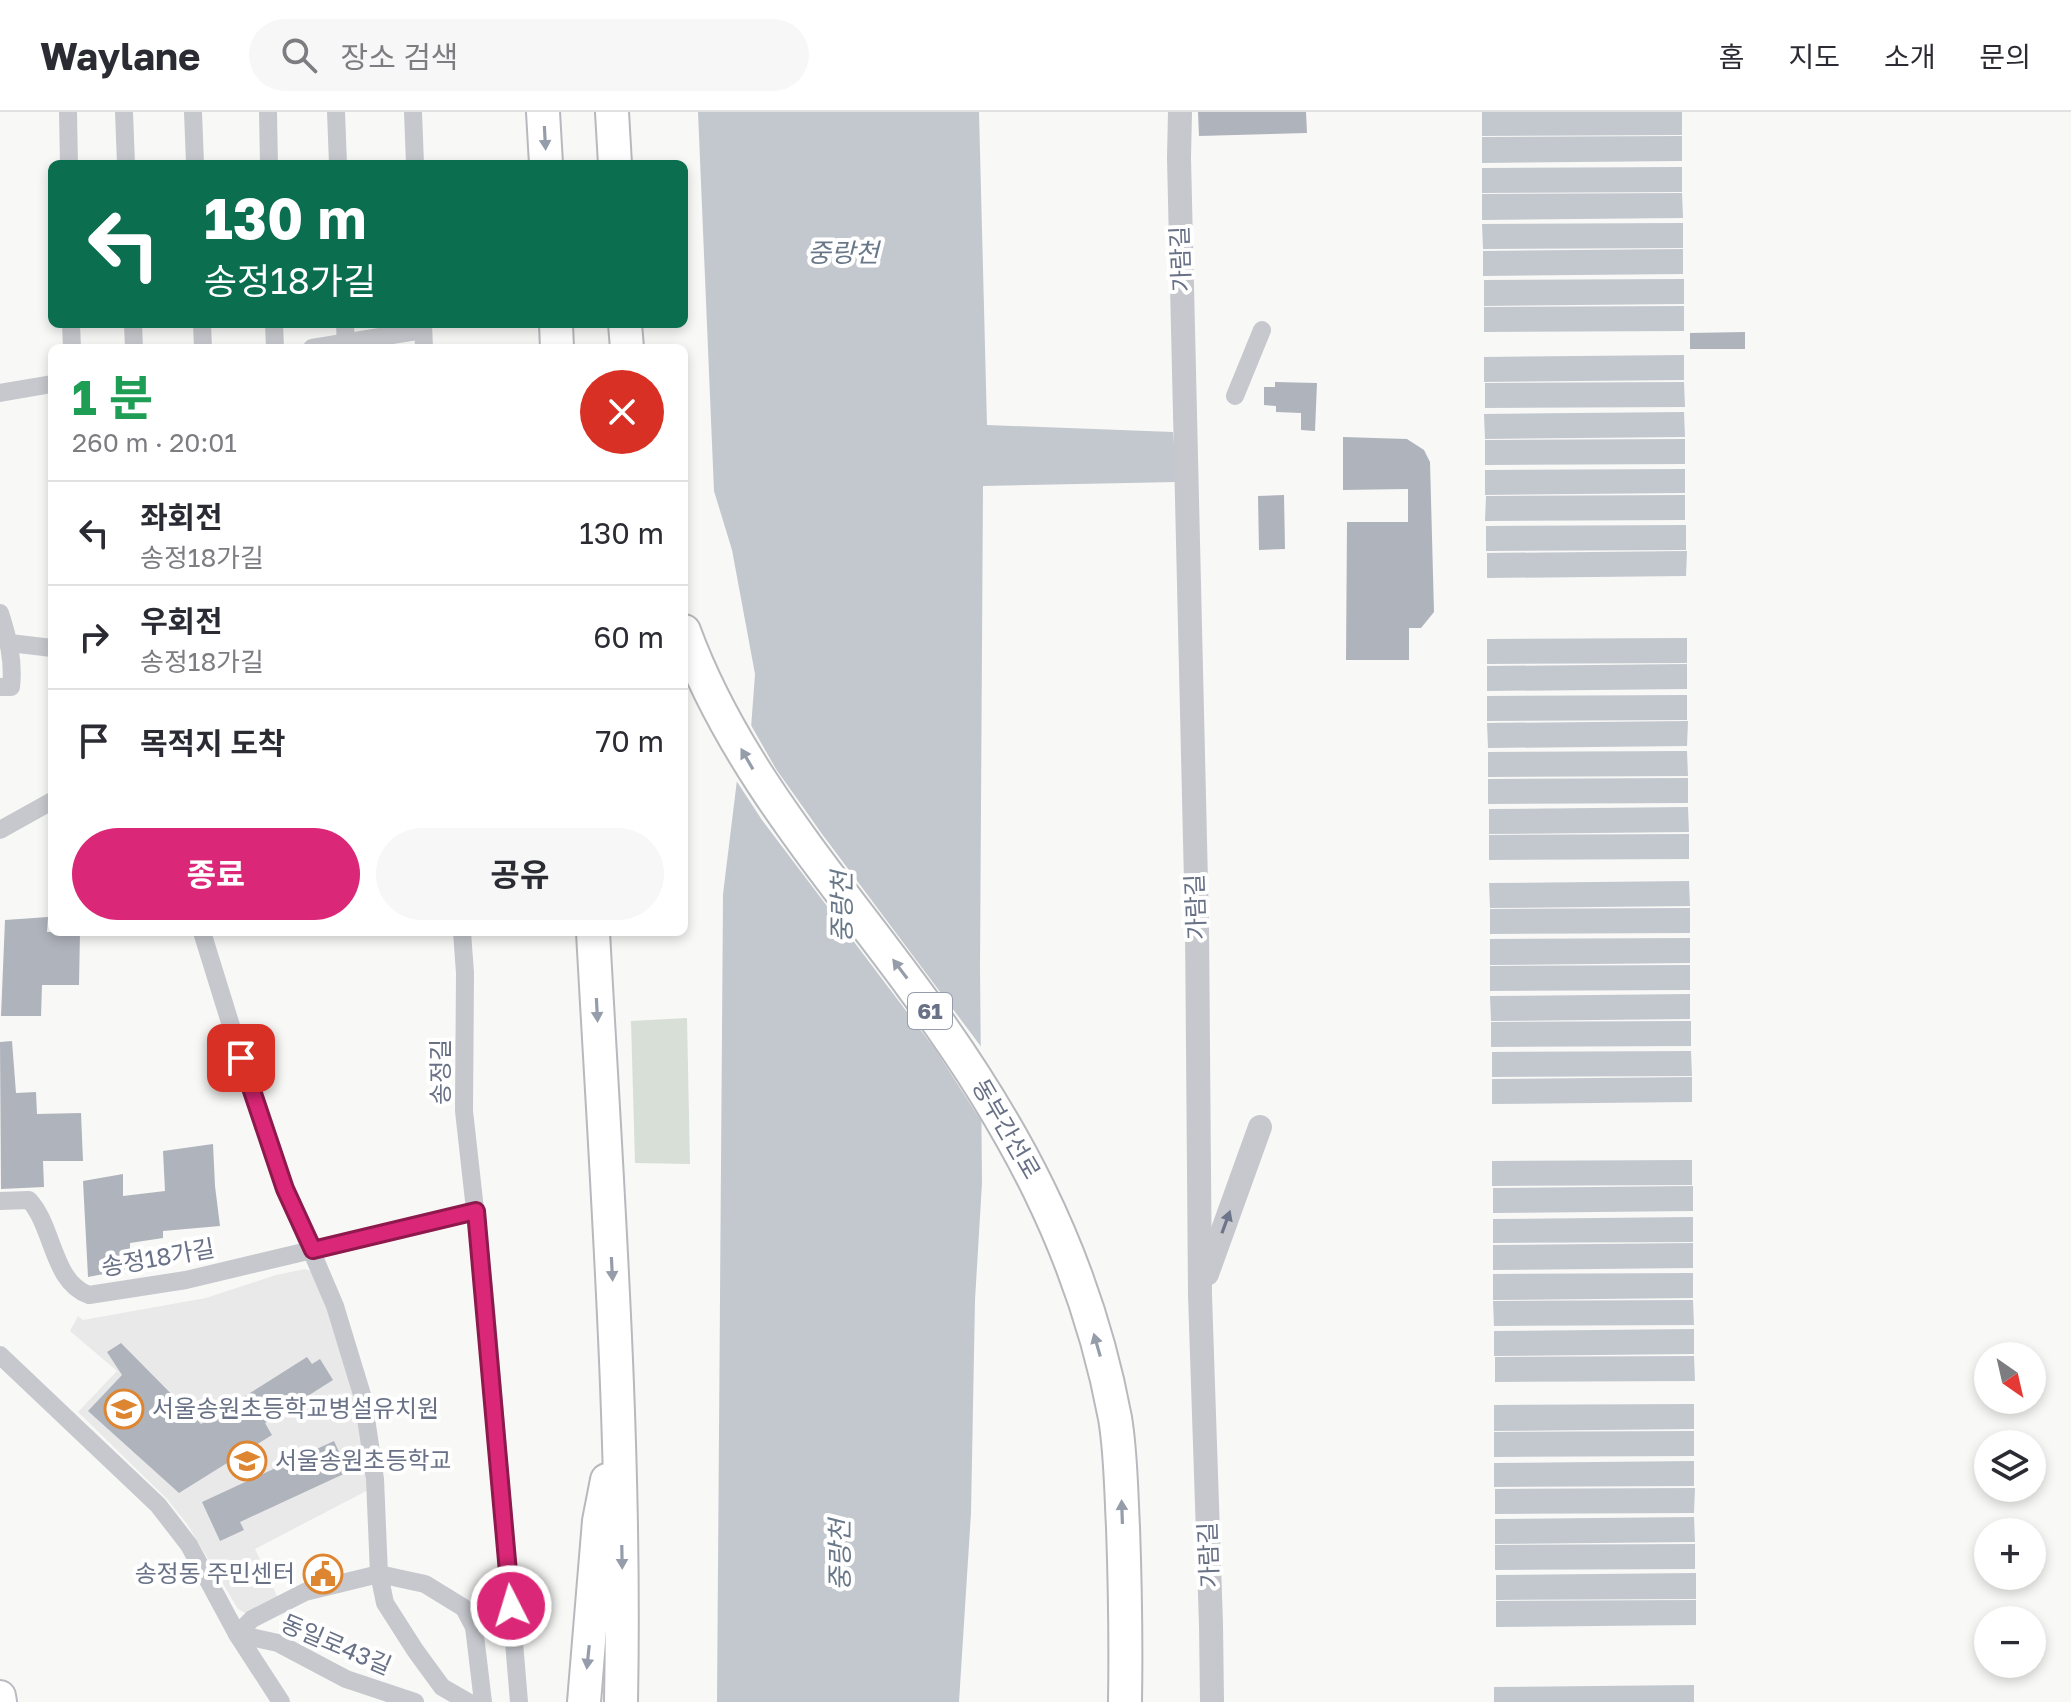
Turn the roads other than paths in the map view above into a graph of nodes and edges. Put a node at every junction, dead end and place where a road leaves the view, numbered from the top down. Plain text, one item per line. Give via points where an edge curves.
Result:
1 (68, 112) edge
2 (124, 112) edge
3 (193, 112) edge
4 (268, 112) edge
5 (336, 112) edge
6 (413, 112) edge
7 (543, 112) edge
8 (612, 112) edge
9 (1180, 112) edge
10 (69, 160) edge
11 (126, 160) edge
12 (195, 160) edge
13 (269, 160) edge
14 (338, 160) edge
15 (415, 160) edge
16 (546, 160) edge
17 (615, 160) edge
18 (1262, 330) dead end
19 (423, 334) edge
20 (359, 344) edge
21 (48, 385) edge
22 (0, 393) edge
23 (1235, 396) dead end
24 (0, 613) edge
25 (688, 640) edge
26 (10, 643) junction
27 (48, 648) edge
28 (0, 687) edge
29 (48, 803) edge
30 (0, 830) edge
31 (203, 936) edge
32 (462, 936) edge
33 (593, 936) edge
34 (1260, 1127) dead end
35 (8, 1200) edge
36 (476, 1211) junction
37 (313, 1250) junction
38 (1200, 1295) junction
39 (0, 1355) edge
40 (619, 1413) junction
41 (1124, 1557) junction
42 (379, 1574) junction
43 (237, 1634) junction
44 (464, 1700) edge
45 (281, 1702) edge
46 (415, 1702) edge
47 (440, 1702) edge
48 (483, 1702) edge
49 (519, 1702) edge
50 (584, 1702) edge
51 (621, 1702) edge
52 (1125, 1702) edge
53 (1145, 1702) edge
54 (1212, 1702) edge

1 - 10 street
2 - 11 street
3 - 12 street
4 - 13 street
5 - 14 street
6 - 15 street
7 -> 16 highway
8 - 17 highway
9 - 38 street, 가람길
18 - 23 street
19 - 20 street
21 - 22 street
24 - 26 street
41 -> 25 highway, 동부간선로 / 61 via 1115,1421 1100,1354 1054,1218 969,1064 777,807 728,725
26 - 27 street
26 - 28 street via 11,687
29 - 30 street
31 - 37 street via 285,1189
32 - 36 street, 송정길 via 464,1111
33 -> 40 highway
38 -> 34 street
35 - 37 street, 송정18가길 via 29,1200 40,1211 67,1279 89,1295 186,1280
36 - 37 street, 송정18가길
36 - 49 street
37 - 42 street via 363,1398 375,1479
38 - 54 street, 가람길
39 - 43 street, 동일로43길 via 158,1505 189,1545
40 -> 50 highway via 599,1521
40 -> 51 highway
41 - 52 highway, 동부간선로 / 61
41 - 53 highway
42 - 43 street via 305,1592 252,1619
42 - 44 street via 385,1603 415,1650 442,1687
42 - 48 street via 425,1584 464,1608 474,1627
43 - 45 street, 동일로43길
43 - 46 street, 동일로43길 via 278,1643 346,1679
44 - 47 street

